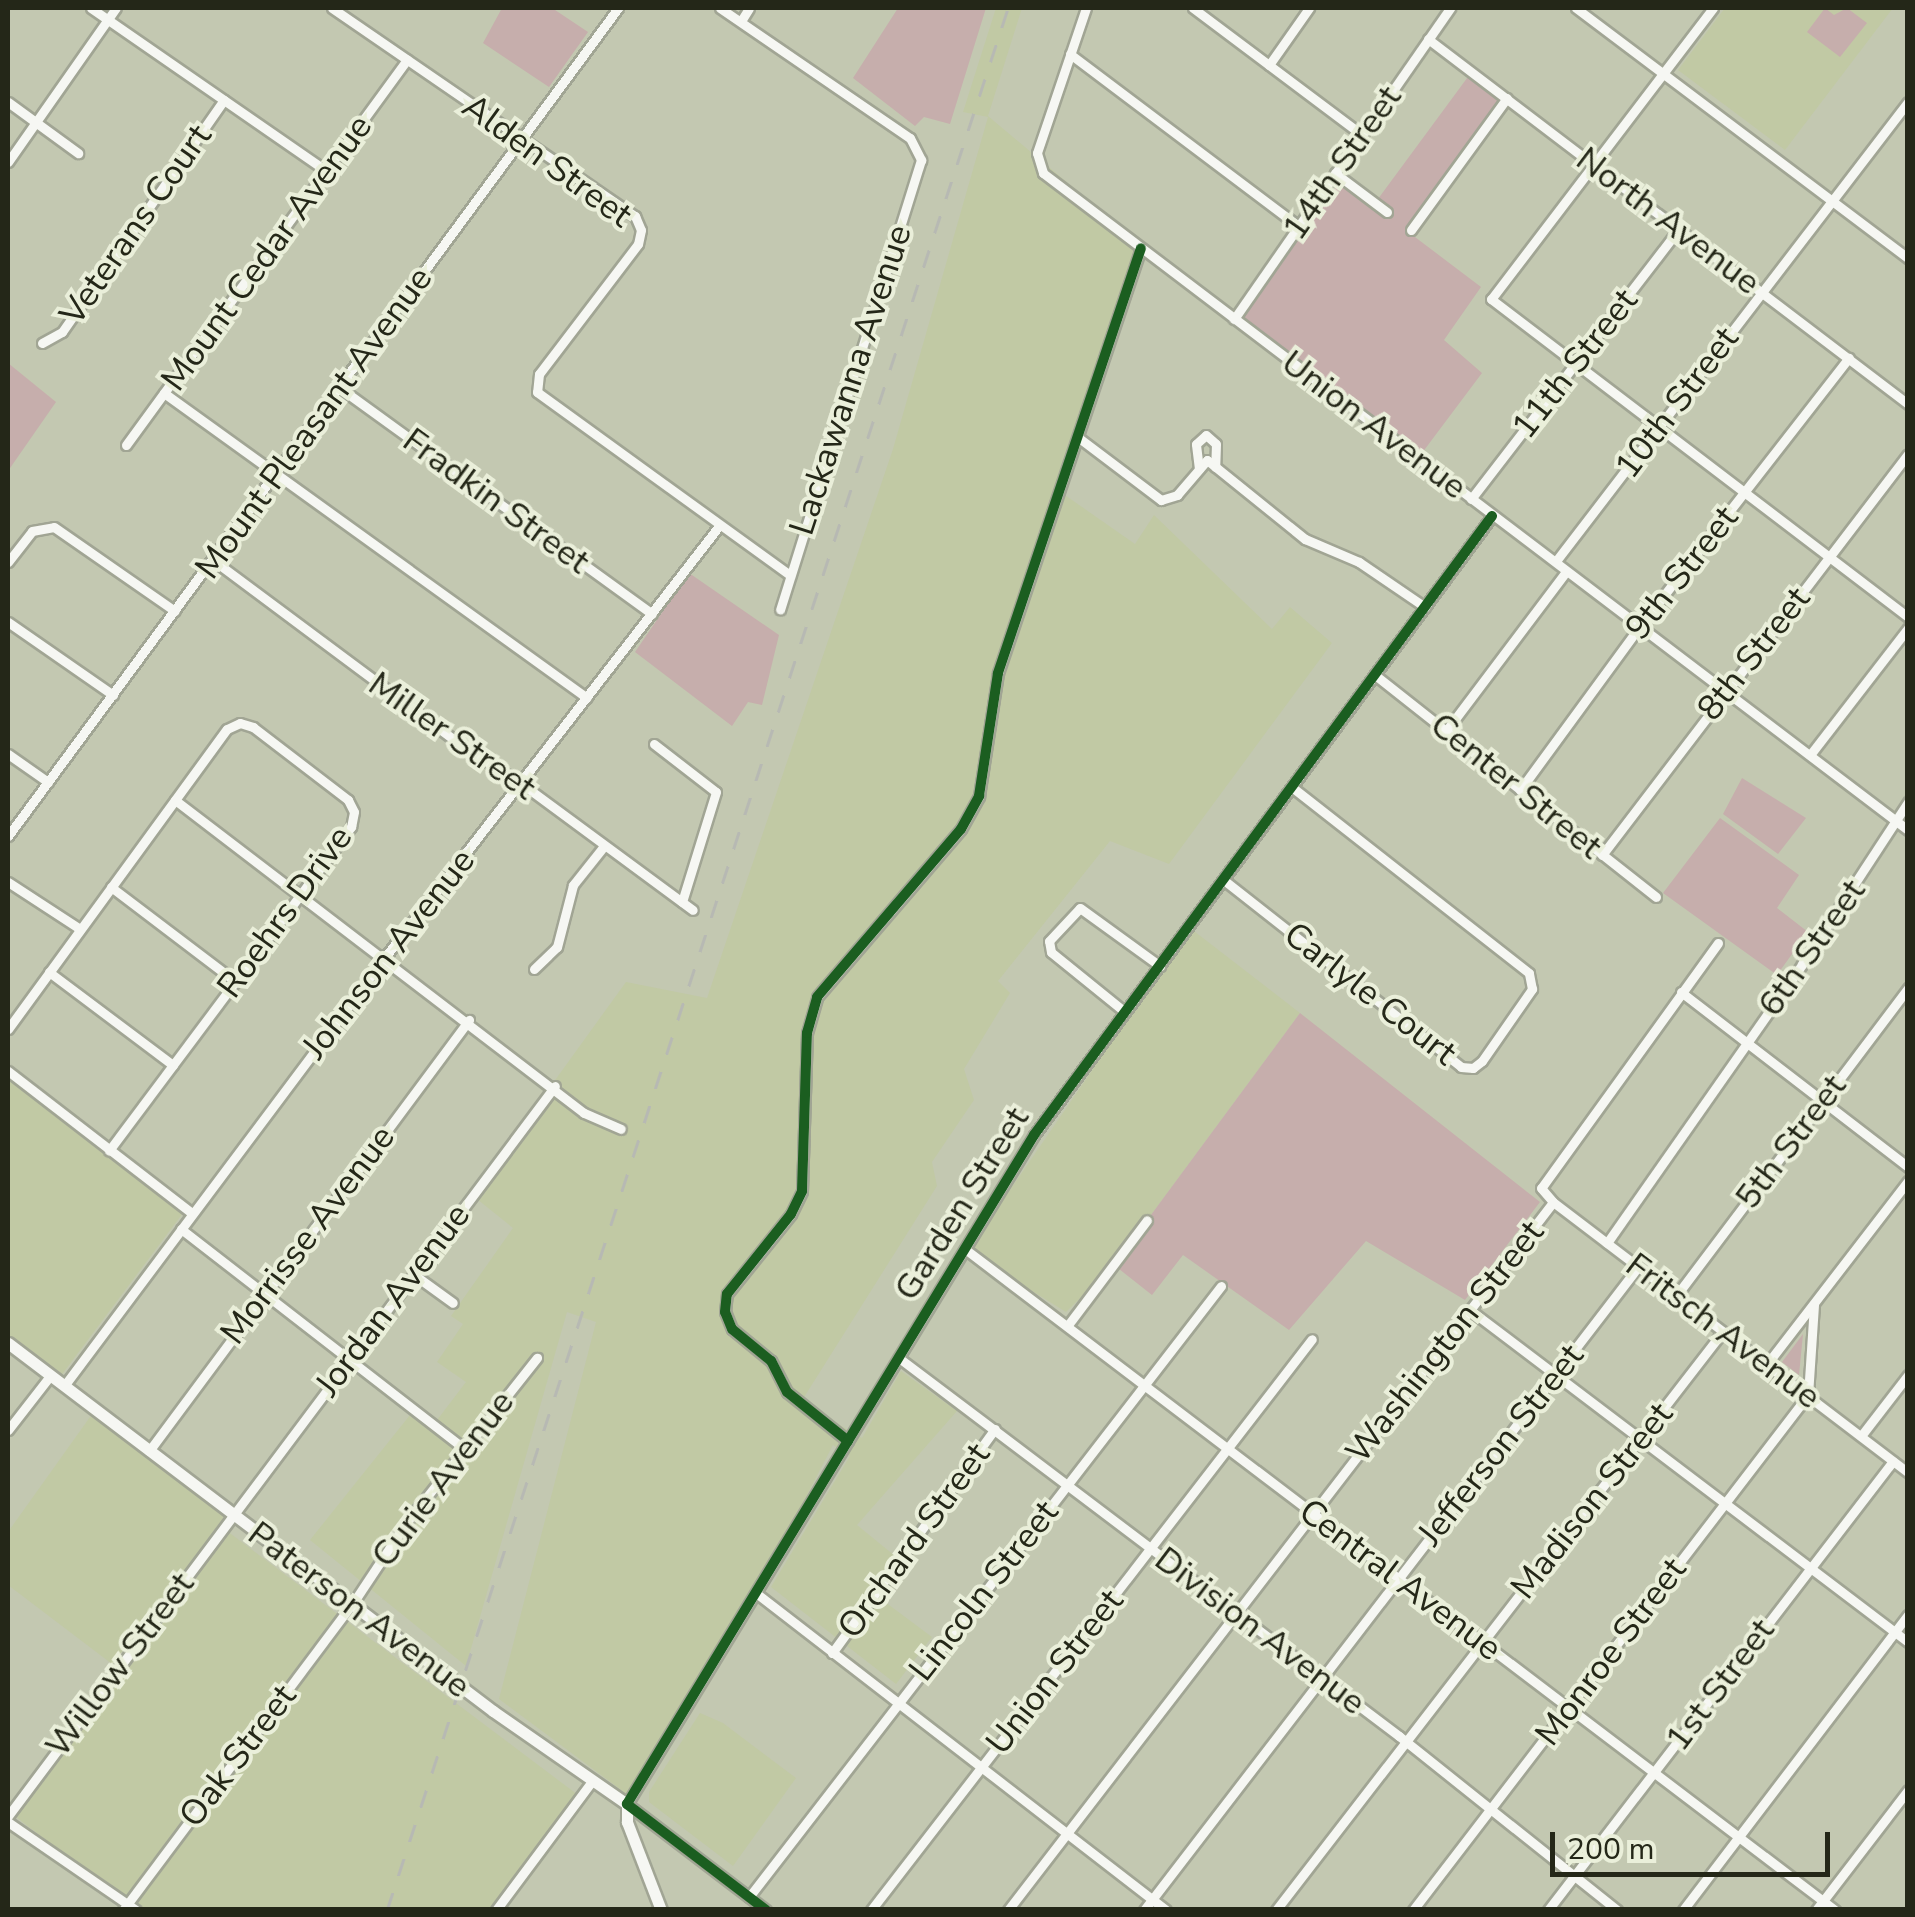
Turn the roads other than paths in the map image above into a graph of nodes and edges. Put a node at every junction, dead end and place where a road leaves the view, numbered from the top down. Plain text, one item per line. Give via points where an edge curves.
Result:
1 (91, 8) edge
2 (116, 8) edge
3 (332, 8) edge
4 (618, 8) edge
5 (720, 8) edge
6 (748, 8) edge
7 (1086, 8) edge
8 (1193, 8) edge
9 (1310, 8) edge
10 (1450, 8) edge
11 (1576, 8) edge
12 (1714, 8) edge
13 (108, 19) junction
14 (741, 22) junction
15 (1428, 38) junction
16 (1070, 54) junction
17 (408, 60) junction
18 (1269, 65) junction
19 (1663, 73) junction
20 (1507, 98) junction
21 (224, 100) junction
22 (8, 102) edge
23 (1907, 104) edge
24 (35, 124) junction
25 (1362, 135) junction
26 (522, 140) junction
27 (78, 153) dead end
28 (8, 162) edge
29 (1593, 164) junction
30 (326, 171) junction
31 (1335, 174) junction
32 (1832, 200) junction
33 (1387, 212) dead end
34 (1298, 226) junction
35 (1679, 229) junction
36 (1411, 230) dead end
37 (1141, 248) junction
38 (1908, 258) edge
39 (1762, 292) junction
40 (1234, 319) junction
41 (42, 343) dead end
42 (1848, 358) junction
43 (1575, 364) junction
44 (340, 388) junction
45 (164, 393) junction
46 (1908, 404) edge
47 (1658, 428) junction
48 (1079, 438) junction
49 (126, 445) dead end
50 (1908, 454) edge
51 (1215, 467) junction
52 (1199, 468) junction
53 (276, 475) junction
54 (1746, 494) junction
55 (1470, 499) junction
56 (1492, 516) junction
57 (718, 526) junction
58 (1829, 557) junction
59 (213, 560) junction
60 (8, 562) edge
61 (1556, 562) junction
62 (1566, 572) junction
63 (790, 575) junction
64 (1425, 606) junction
65 (780, 609) dead end
66 (175, 611) junction
67 (652, 614) junction
68 (1908, 617) edge
69 (8, 622) edge
70 (1640, 626) junction
71 (1908, 628) edge
72 (1376, 675) junction
73 (1724, 691) junction
74 (112, 695) junction
75 (587, 698) junction
76 (1446, 731) junction
77 (654, 744) dead end
78 (8, 754) edge
79 (1810, 755) junction
80 (48, 782) junction
81 (522, 784) junction
82 (1293, 788) junction
83 (1520, 790) junction
84 (174, 800) junction
85 (1908, 802) edge
86 (1896, 822) junction
87 (1908, 830) edge
88 (8, 836) edge
89 (604, 846) junction
90 (1602, 854) junction
91 (1225, 880) junction
92 (8, 882) edge
93 (111, 888) junction
94 (300, 896) junction
95 (1656, 897) dead end
96 (682, 902) junction
97 (693, 910) dead end
98 (80, 930) junction
99 (1718, 943) dead end
100 (385, 958) junction
101 (1160, 966) junction
102 (534, 969) dead end
103 (49, 972) junction
104 (235, 981) junction
105 (1908, 988) edge
106 (1682, 992) junction
107 (1125, 1012) junction
108 (469, 1020) junction
109 (8, 1029) edge
110 (1745, 1042) junction
111 (173, 1065) junction
112 (8, 1070) edge
113 (555, 1086) junction
114 (1822, 1101) junction
115 (621, 1130) dead end
116 (110, 1150) junction
117 (1908, 1167) edge
118 (1908, 1181) edge
119 (1542, 1188) joint
120 (1553, 1202) junction
121 (192, 1213) junction
122 (1147, 1220) dead end
123 (181, 1229) junction
124 (1607, 1244) junction
125 (965, 1249) junction
126 (1638, 1267) junction
127 (413, 1274) junction
128 (1220, 1286) dead end
129 (265, 1292) junction
130 (1676, 1296) junction
131 (453, 1304) dead end
132 (1814, 1304) junction
133 (1470, 1310) junction
134 (1068, 1326) junction
135 (1723, 1330) junction
136 (1312, 1339) dead end
137 (8, 1343) edge
138 (350, 1357) junction
139 (537, 1358) dead end
140 (898, 1358) junction
141 (1768, 1364) junction
142 (1908, 1375) edge
143 (50, 1376) junction
144 (1554, 1376) junction
145 (1144, 1384) junction
146 (64, 1386) junction
147 (1808, 1395) junction
148 (995, 1429) junction
149 (8, 1430) edge
150 (1861, 1436) junction
151 (1640, 1439) junction
152 (848, 1441) junction
153 (1228, 1448) junction
154 (465, 1449) junction
155 (149, 1451) junction
156 (1893, 1461) junction
157 (1908, 1472) edge
158 (1067, 1483) junction
159 (1722, 1504) junction
160 (1313, 1513) junction
161 (232, 1514) junction
162 (1150, 1548) junction
163 (1808, 1567) junction
164 (1398, 1578) junction
165 (756, 1593) junction
166 (352, 1602) junction
167 (1236, 1613) junction
168 (1908, 1615) edge
169 (1894, 1632) junction
170 (1483, 1642) junction
171 (1908, 1642) edge
172 (832, 1653) junction
173 (1320, 1678) junction
174 (898, 1700) junction
175 (1568, 1710) junction
176 (1406, 1742) junction
177 (982, 1766) junction
178 (1653, 1774) junction
179 (592, 1781) junction
180 (1908, 1790) edge
181 (627, 1804) junction
182 (1490, 1811) junction
183 (8, 1819) edge
184 (1067, 1834) junction
185 (1738, 1834) junction
186 (1574, 1876) junction
187 (748, 1897) junction
188 (1152, 1900) junction
189 (1823, 1900) junction
190 (129, 1908) edge
191 (496, 1910) edge
192 (662, 1910) edge
193 (766, 1910) edge
194 (871, 1910) edge
195 (1008, 1910) edge
196 (1144, 1910) edge
197 (1166, 1910) edge
198 (1276, 1910) edge
199 (1413, 1910) edge
200 (1548, 1910) edge
201 (1617, 1910) edge
202 (1683, 1910) edge
203 (1816, 1910) edge
204 (1835, 1910) edge

1 - 13 street
2 - 13 street
3 - 17 street, Alden Street
4 - 26 street, Mount Pleasant Avenue
5 - 14 street
6 - 14 street
7 - 16 street
8 - 18 street
9 - 18 street
10 - 15 street, 14th Street
11 - 19 street
12 - 19 street
13 - 21 street
13 - 24 street
14 - 63 street, Lackawanna Avenue via 910,138 919,151 920,168
15 - 20 street, North Avenue
15 - 25 street, 14th Street
16 - 34 street
16 - 37 street, Union Avenue via 1036,160 1043,173
17 - 26 street, Alden Street
17 - 30 street, Mount Cedar Avenue
18 - 25 street
19 - 29 street
19 - 32 street
20 - 29 street, North Avenue
20 - 36 street
21 - 30 street
21 - 41 street, Veterans Court via 62,332
22 - 24 street
23 - 32 street, 10th Street
24 - 27 street
24 - 28 street
25 - 31 street, 14th Street
26 - 44 street, Mount Pleasant Avenue
26 - 57 street, Alden Street via 634,216 641,230 638,244 539,374 537,392
29 - 35 street, North Avenue
29 - 43 street via 1490,299
30 - 45 street, Mount Cedar Avenue
31 - 33 street
31 - 34 street, 14th Street
32 - 38 street
32 - 39 street, 10th Street
34 - 40 street, 14th Street
35 - 39 street, North Avenue
35 - 43 street, 11th Street
37 - 40 street, Union Avenue
37 - 48 street
39 - 42 street, North Avenue
39 - 47 street, 10th Street
40 - 55 street, Union Avenue
42 - 46 street, North Avenue
42 - 54 street, 9th Street
43 - 47 street
43 - 55 street, 11th Street
44 - 53 street, Mount Pleasant Avenue
44 - 67 street, Fradkin Street
45 - 49 street, Mount Cedar Avenue
45 - 53 street
47 - 54 street
47 - 61 street, 10th Street
48 - 52 street via 1161,500 1173,498
48 - 152 street via 998,673 974,809 817,997 808,1033 802,1191 727,1294 732,1328 771,1361 787,1392
50 - 58 street, 8th Street
51 - 52 street via 1207,460
51 - 52 street via 1216,444 1206,435 1196,444
51 - 64 street via 1306,539 1359,562
53 - 59 street, Mount Pleasant Avenue
53 - 75 street
54 - 58 street
54 - 70 street, 9th Street
55 - 56 street, Union Avenue
56 - 61 street, Union Avenue
56 - 64 street, Garden Street
57 - 63 street, Alden Street
57 - 67 street, Johnson Avenue
58 - 68 street
58 - 73 street, 8th Street
59 - 66 street, Mount Pleasant Avenue
59 - 81 street, Miller Street
60 - 66 street via 26,536 46,526 61,530
61 - 62 street, Union Avenue
62 - 70 street, Union Avenue
62 - 76 street
63 - 65 street, Lackawanna Avenue
64 - 72 street, Garden Street
66 - 74 street, Mount Pleasant Avenue
67 - 75 street, Johnson Avenue
69 - 74 street
70 - 73 street, Union Avenue
70 - 83 street, 9th Street
71 - 79 street
72 - 76 street, Center Street
72 - 82 street, Garden Street
73 - 79 street, Union Avenue
73 - 90 street, 8th Street
74 - 80 street, Mount Pleasant Avenue
75 - 81 street, Johnson Avenue
76 - 83 street, Center Street
77 - 96 street via 716,792
78 - 80 street
79 - 86 street, Union Avenue
80 - 88 street, Mount Pleasant Avenue
81 - 89 street, Miller Street
81 - 100 street, Johnson Avenue
82 - 91 street, Garden Street
82 - 91 street, Carlyle Court via 1529,973 1532,990 1482,1061 1461,1067
83 - 90 street, Center Street
84 - 93 street, Roehrs Drive
84 - 94 street
84 - 94 street, Roehrs Drive via 227,729 247,724 269,739 348,800 354,812 351,826
85 - 86 street, 6th Street
86 - 87 street, Union Avenue
86 - 110 street, 6th Street
89 - 96 street, Miller Street
89 - 102 street via 573,885 557,947
90 - 95 street, Center Street
91 - 101 street, Garden Street
92 - 98 street
93 - 98 street, Roehrs Drive
93 - 104 street
94 - 100 street
94 - 104 street, Roehrs Drive
96 - 97 street, Miller Street
98 - 103 street, Roehrs Drive
99 - 106 street, Washington Street
100 - 108 street
100 - 121 street, Johnson Avenue
101 - 107 street, Garden Street
101 - 107 street via 1080,908 1049,941 1051,952
103 - 109 street, Roehrs Drive
103 - 111 street
104 - 111 street, Roehrs Drive
105 - 114 street, 5th Street
106 - 110 street
106 - 119 street, Washington Street
107 - 125 street, Garden Street via 1034,1135
108 - 113 street
108 - 129 street, Morrisse Avenue
110 - 114 street
110 - 124 street, 6th Street
111 - 116 street, Roehrs Drive
112 - 116 street
113 - 115 street via 584,1113
113 - 127 street, Jordan Avenue
114 - 117 street
114 - 130 street, 5th Street
116 - 121 street
118 - 132 street
119 - 120 street, Fritsch Avenue
120 - 124 street, Fritsch Avenue
120 - 133 street, Washington Street
121 - 123 street, Johnson Avenue
122 - 134 street
123 - 129 street
123 - 146 street, Johnson Avenue
124 - 126 street, Fritsch Avenue
125 - 134 street, Central Avenue
125 - 140 street, Garden Street
126 - 130 street, Fritsch Avenue
126 - 144 street, Jefferson Street
127 - 131 street
127 - 138 street, Jordan Avenue
128 - 145 street, Lincoln Street
129 - 138 street
129 - 155 street, Morrisse Avenue
130 - 135 street, Fritsch Avenue
132 - 141 street
132 - 147 street
133 - 144 street
133 - 160 street, Washington Street
134 - 145 street, Central Avenue
135 - 141 street, Fritsch Avenue
135 - 151 street, Madison Street
136 - 153 street, Union Street
137 - 143 main road, Paterson Avenue
138 - 154 street
138 - 161 street, Jordan Avenue
139 - 154 street, Curie Avenue
140 - 148 street, Division Avenue
140 - 152 street, Garden Street
141 - 147 street, Fritsch Avenue
142 - 150 street
143 - 146 main road, Paterson Avenue
143 - 149 street
144 - 151 street
144 - 164 street, Jefferson Street
145 - 153 street, Central Avenue
145 - 158 street, Lincoln Street
146 - 155 main road, Paterson Avenue
147 - 150 street, Fritsch Avenue
147 - 159 street, Monroe Street
148 - 158 street, Division Avenue
148 - 172 street, Orchard Street
150 - 156 street, Fritsch Avenue
151 - 159 street
151 - 170 street, Madison Street
152 - 165 street, Garden Street
153 - 160 street, Central Avenue
153 - 162 street, Union Street
154 - 166 street, Curie Avenue
155 - 161 main road, Paterson Avenue
156 - 157 street, Fritsch Avenue
156 - 163 street, 1st Street
158 - 162 street, Division Avenue
158 - 174 street, Lincoln Street
159 - 163 street
159 - 175 street, Monroe Street
160 - 164 street, Central Avenue
160 - 167 street, Washington Street
161 - 166 main road, Paterson Avenue
161 - 183 street, Willow Street
162 - 167 street, Division Avenue
162 - 177 street, Union Street
163 - 169 street
163 - 178 street, 1st Street
164 - 170 street, Central Avenue
164 - 173 street, Jefferson Street
165 - 172 street
165 - 181 street, Garden Street
166 - 179 main road, Paterson Avenue
166 - 190 street, Oak Street
167 - 173 street, Division Avenue
167 - 184 street, Washington Street
168 - 169 street
169 - 171 street
169 - 185 street
170 - 175 street, Central Avenue
170 - 176 street, Madison Street
172 - 174 street
173 - 176 street, Division Avenue
173 - 188 street, Jefferson Street
174 - 177 street
174 - 187 street, Lincoln Street
175 - 178 street, Central Avenue
175 - 182 street, Monroe Street
176 - 182 street, Division Avenue
176 - 198 street, Madison Street
177 - 184 street
177 - 194 street, Union Street
178 - 185 street, Central Avenue
178 - 186 street, 1st Street
179 - 181 main road, Paterson Avenue
179 - 191 street
180 - 189 street
181 - 187 street
181 - 192 main road
182 - 186 street, Division Avenue
182 - 199 street, Monroe Street
183 - 190 street
184 - 188 street
184 - 195 street, Washington Street
185 - 189 street, Central Avenue
185 - 202 street
186 - 200 street, 1st Street
186 - 201 street, Division Avenue
187 - 193 street
188 - 196 street, Jefferson Street
188 - 197 street
189 - 203 street
189 - 204 street, Central Avenue

